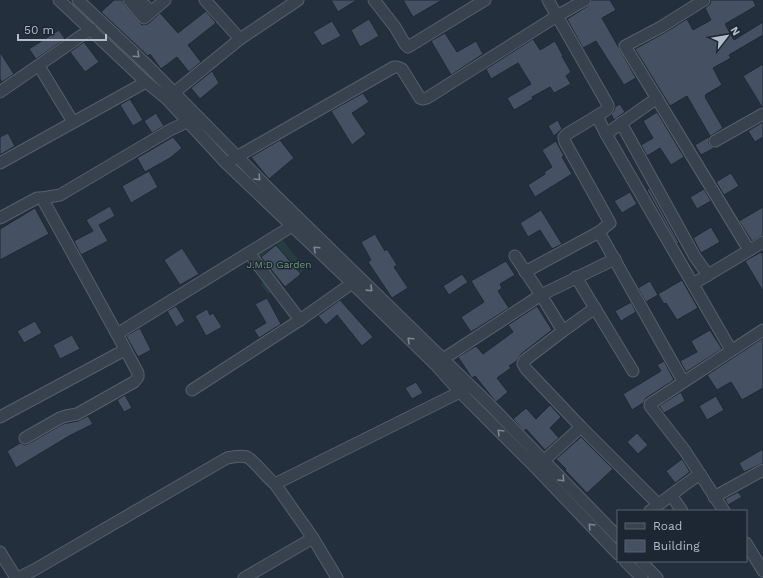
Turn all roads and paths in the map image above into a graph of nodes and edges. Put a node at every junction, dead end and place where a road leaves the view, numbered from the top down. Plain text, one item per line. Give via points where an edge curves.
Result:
1 (59, 0) edge
2 (78, 0) edge
3 (129, 0) edge
4 (139, 0) edge
5 (165, 0) edge
6 (205, 0) edge
7 (298, 0) edge
8 (484, 0) edge
9 (548, 0) edge
10 (585, 0) edge
11 (704, 0) edge
12 (379, 2) edge
13 (152, 11) junction
14 (557, 16) junction
15 (91, 30) junction
16 (240, 39) junction
17 (39, 66) junction
18 (146, 82) junction
19 (0, 92) edge
20 (171, 95) junction
21 (657, 98) junction
22 (763, 114) edge
23 (597, 116) junction
24 (189, 121) junction
25 (73, 122) junction
26 (621, 123) junction
27 (606, 134) junction
28 (716, 141) dead end
29 (238, 156) junction
30 (0, 163) edge
31 (226, 163) junction
32 (42, 198) junction
33 (0, 218) edge
34 (297, 223) junction
35 (599, 232) junction
36 (763, 242) edge
37 (749, 250) junction
38 (249, 253) junction
39 (515, 256) dead end
40 (615, 259) junction
41 (525, 272) junction
42 (708, 275) junction
43 (576, 277) junction
44 (356, 280) junction
45 (693, 284) junction
46 (541, 295) junction
47 (595, 308) junction
48 (300, 320) junction
49 (763, 330) edge
50 (563, 331) junction
51 (117, 334) junction
52 (124, 347) junction
53 (731, 350) junction
54 (443, 359) junction
55 (632, 371) dead end
56 (683, 381) junction
57 (470, 386) junction
58 (192, 390) dead end
59 (461, 393) junction
60 (0, 417) edge
61 (581, 427) junction
62 (25, 438) dead end
63 (540, 465) junction
64 (763, 470) edge
65 (700, 474) junction
66 (275, 484) junction
67 (671, 495) junction
68 (714, 497) junction
69 (658, 504) junction
70 (651, 510) edge
71 (681, 510) edge
72 (723, 510) edge
73 (313, 538) junction
74 (616, 544) edge
75 (747, 545) edge
76 (0, 552) edge
77 (626, 562) edge
78 (642, 562) edge
79 (763, 571) edge
80 (17, 578) edge
81 (244, 578) edge
82 (337, 578) edge
83 (642, 578) edge
84 (657, 578) edge

1 - 15 street
2 -> 20 street
3 - 13 street via 144,17
4 - 13 street
5 - 13 street
6 - 16 street
7 - 16 street
8 - 12 street via 408,47
9 - 14 street
10 - 14 street
11 - 21 street via 625,46
14 - 23 street via 608,105 607,110
14 - 29 street via 427,98 420,98 402,69 397,66
15 - 17 street
15 - 18 street
16 - 20 street
17 - 19 street
17 - 25 street
18 - 20 street
18 - 25 street
20 - 24 street
20 - 29 street
21 - 26 street
21 - 37 street
22 - 28 street
23 - 27 street
23 - 35 street via 564,137 610,222 610,225
24 - 31 street
24 - 32 street via 60,195
25 - 30 street
26 - 27 street
26 - 42 street
27 - 45 street
29 - 31 street
29 -> 34 street
31 - 34 street
32 - 33 street via 37,198
32 - 51 street
34 - 38 street
34 - 44 street
35 - 40 street
35 - 41 street
36 - 37 street
37 - 42 street
38 - 48 street
38 - 51 street
39 - 41 street
40 - 43 street
40 - 56 street
41 - 46 street
42 - 45 street
43 - 46 street
43 - 47 street
44 - 48 street
44 -> 54 street
59 -> 44 street
45 - 53 street
46 - 50 street
46 - 54 street
47 - 50 street
47 - 55 street
48 - 58 street
49 - 53 street
50 - 61 street via 524,360 523,364
51 - 52 street
52 - 60 street via 122,352
52 - 62 street via 138,373 138,378 134,382 77,414 60,418
53 - 56 street
54 - 57 street
56 - 65 street via 650,405
57 - 59 street
57 - 63 street
63 -> 59 street
59 - 66 street
61 - 63 street
61 - 69 street
63 - 74 street
64 - 68 street
65 - 67 street
65 - 68 street
66 - 73 street
66 - 80 street via 247,457 227,458
67 - 69 street
67 - 71 street
68 - 72 street
69 - 70 street
73 - 81 street
73 - 82 street
75 - 79 street
76 - 80 street
77 - 83 street
78 - 84 street

